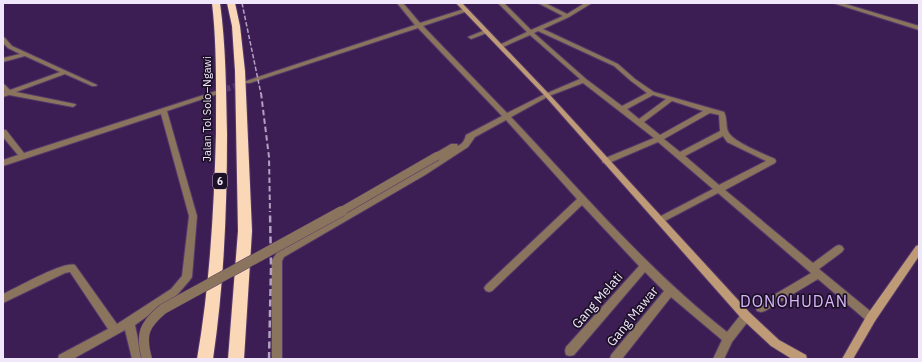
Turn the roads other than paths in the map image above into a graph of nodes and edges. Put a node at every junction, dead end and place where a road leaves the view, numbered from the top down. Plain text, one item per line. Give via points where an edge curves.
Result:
1 (216, 3) edge
2 (231, 3) edge
3 (400, 3) edge
4 (459, 3) edge
5 (501, 3) edge
6 (541, 3) edge
7 (589, 3) edge
8 (836, 3) edge
9 (466, 10) junction
10 (567, 16) junction
11 (420, 26) junction
12 (919, 28) edge
13 (534, 31) junction
14 (486, 32) junction
15 (471, 37) dead end
16 (3, 39) edge
17 (501, 46) junction
18 (25, 54) junction
19 (3, 60) edge
20 (65, 72) junction
21 (584, 80) junction
22 (248, 82) tunnel mouth
23 (94, 85) dead end
24 (3, 86) edge
25 (216, 93) tunnel mouth
26 (652, 93) junction
27 (6, 94) edge
28 (547, 95) junction
29 (670, 100) junction
30 (73, 105) dead end
31 (622, 109) junction
32 (163, 110) junction
33 (709, 110) junction
34 (506, 116) junction
35 (639, 122) junction
36 (3, 132) edge
37 (724, 132) junction
38 (472, 136) junction
39 (659, 139) junction
40 (23, 156) junction
41 (679, 156) junction
42 (606, 161) junction
43 (3, 163) edge
44 (719, 190) junction
45 (582, 200) junction
46 (660, 220) junction
47 (839, 249) dead end
48 (919, 249) edge
49 (644, 266) junction
50 (815, 272) junction
51 (489, 288) dead end
52 (670, 291) junction
53 (3, 299) edge
54 (761, 308) dead end
55 (746, 316) junction
56 (871, 318) junction
57 (129, 323) junction
58 (115, 330) junction
59 (728, 339) junction
60 (570, 351) dead end
61 (63, 359) edge
62 (137, 359) edge
63 (147, 359) edge
64 (205, 359) edge
65 (236, 359) edge
66 (277, 359) edge
67 (615, 359) edge
68 (718, 359) edge
69 (802, 359) edge
70 (847, 359) edge

1 - 64 highway, Jalan Tol Solo–Ngawi / 6 via 222,74 219,238
2 - 65 highway, 6 via 240,71 245,231
3 - 11 street
4 - 9 main road
5 - 13 street
6 - 10 street
7 - 10 street
8 - 12 street
9 - 11 street
9 - 14 main road
10 - 13 street
11 - 22 street
11 - 34 street
13 - 17 street
13 - 21 street
13 - 26 street via 611,62
14 - 15 street
14 - 17 main road
16 - 18 street via 8,46
17 - 28 main road
18 - 19 street
18 - 20 street
20 - 23 street
20 - 27 street
21 - 28 street
21 - 31 street
24 - 27 street
25 - 32 street
26 - 29 street
26 - 31 street
27 - 30 street
28 - 34 street
28 - 42 main road
29 - 33 street
29 - 35 street
31 - 35 street
32 - 40 street
32 - 57 street via 193,216 187,277 174,292
33 - 37 street via 723,116
33 - 39 street
34 - 38 street
34 - 45 street
35 - 39 street
36 - 40 street
37 - 41 street
37 - 44 street via 738,145 772,161
38 - 63 street, bridge via 319,224 163,309 153,317 142,334
38 - 66 street via 465,145 422,173 281,254 277,260
39 - 41 street
39 - 42 street
40 - 43 street
41 - 44 street
42 - 46 main road
44 - 46 street
44 - 50 street
45 - 49 street
45 - 51 street
46 - 55 main road
47 - 50 street
48 - 56 main road
49 - 52 street
49 - 60 street, Gang Melati
50 - 54 street
50 - 56 street
52 - 59 street
52 - 67 street, Gang Mawar
53 - 58 street via 64,269 72,268
55 - 59 street
55 - 69 main road via 775,343
56 - 70 main road
57 - 58 street
57 - 62 street
58 - 61 street
59 - 68 street

